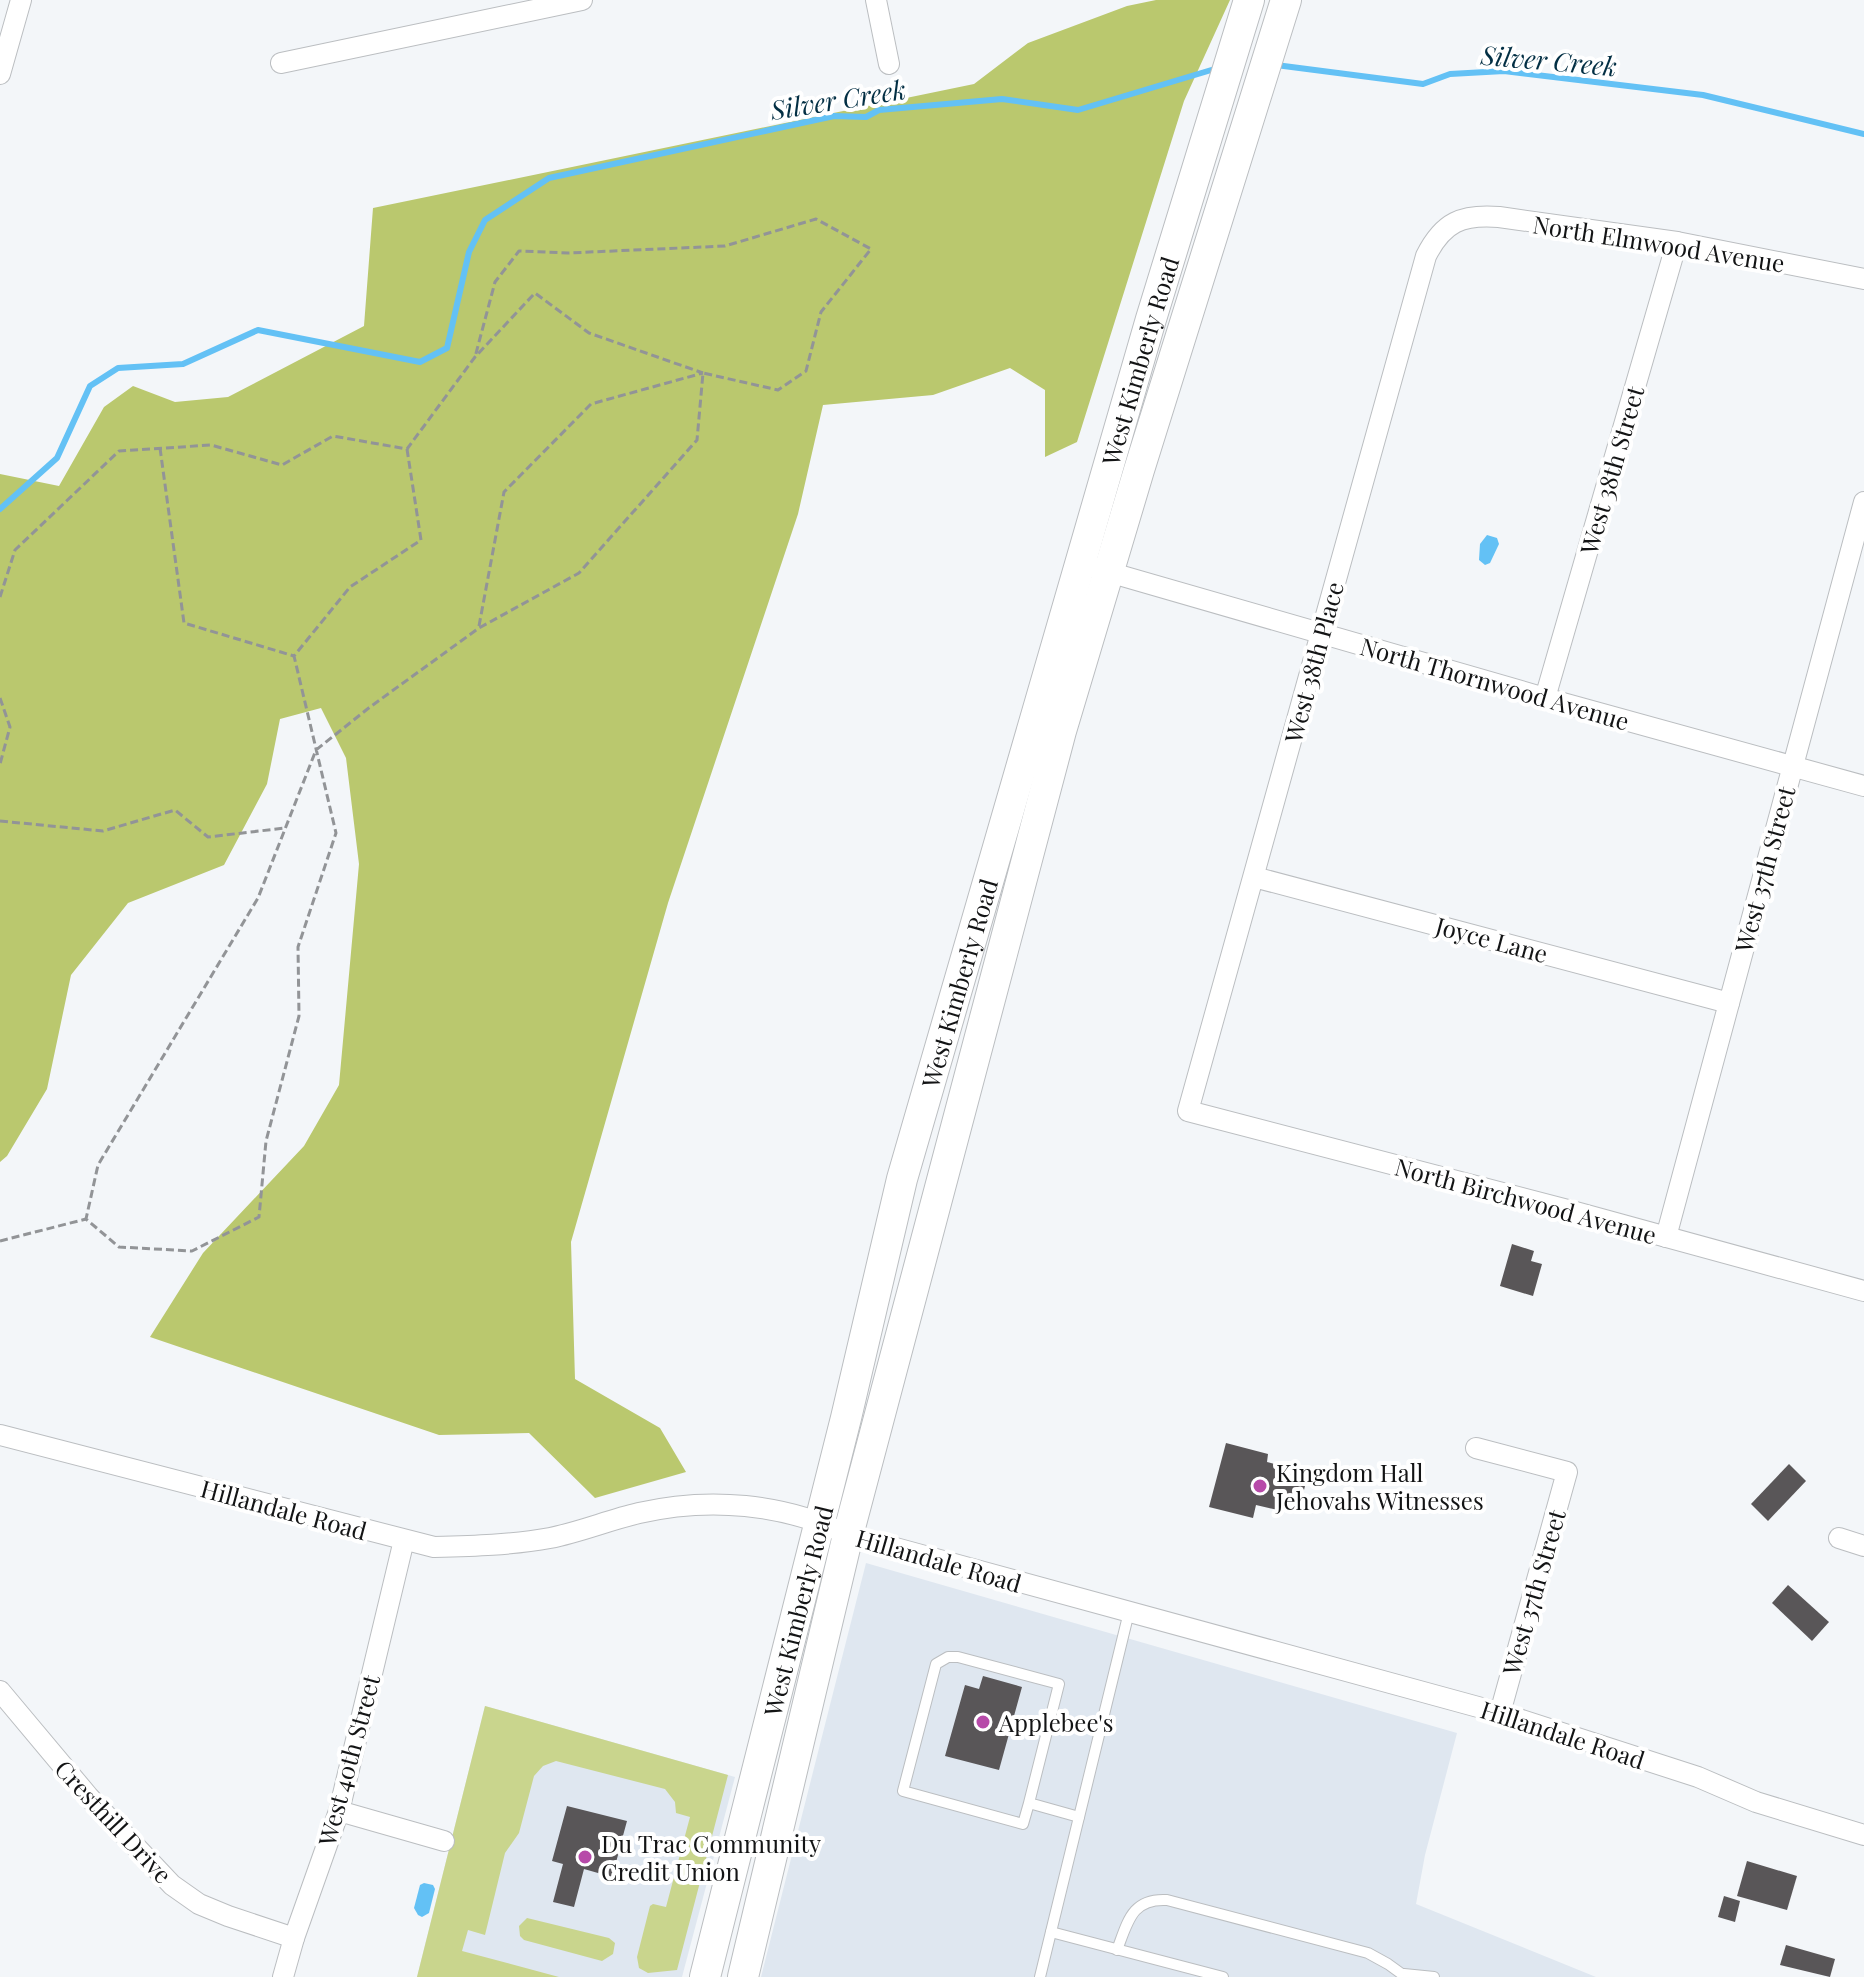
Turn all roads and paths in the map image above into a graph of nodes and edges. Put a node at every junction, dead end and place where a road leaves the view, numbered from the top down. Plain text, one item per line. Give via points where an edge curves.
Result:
1 (21, 0) edge
2 (582, 0) edge
3 (876, 0) edge
4 (1249, 0) edge
5 (1285, 4) edge
6 (281, 63) dead end
7 (889, 64) dead end
8 (0, 74) edge
9 (1454, 223) joint
10 (1677, 242) junction
11 (1864, 279) edge
12 (475, 357) junction
13 (703, 373) junction
14 (160, 448) junction
15 (407, 449) junction
16 (1864, 502) edge
17 (1095, 568) junction
18 (0, 597) edge
19 (479, 628) junction
20 (1321, 634) junction
21 (294, 656) junction
22 (0, 698) edge
23 (1545, 698) junction
24 (316, 750) junction
25 (0, 764) edge
26 (1792, 766) junction
27 (1864, 786) edge
28 (0, 821) edge
29 (285, 828) junction
30 (1254, 877) junction
31 (1729, 1003) junction
32 (1188, 1111) joint
33 (86, 1219) junction
34 (1666, 1237) junction
35 (0, 1241) edge
36 (1864, 1291) edge
37 (0, 1435) edge
38 (1476, 1448) dead end
39 (820, 1521) junction
40 (848, 1535) junction
41 (1839, 1538) dead end
42 (404, 1540) junction
43 (1864, 1546) edge
44 (1129, 1612) junction
45 (0, 1691) edge
46 (1500, 1713) junction
47 (7, 1715) edge
48 (1029, 1803) junction
49 (339, 1811) junction
50 (1079, 1817) junction
51 (1864, 1835) edge
52 (444, 1841) dead end
53 (1051, 1932) junction
54 (294, 1938) junction
55 (1117, 1950) junction
56 (1405, 1976) edge
57 (283, 1977) edge
58 (705, 1977) edge
59 (743, 1977) edge
60 (1040, 1977) edge
61 (1223, 1977) edge
62 (1434, 1977) edge

1 - 8 street
2 - 6 street
3 - 7 street
4 - 17 main road, West Kimberly Road
5 - 17 main road, West Kimberly Road
9 - 10 street, North Elmwood Avenue via 1475,215
9 - 20 street, West 38th Place via 1437,235 1426,256
10 - 11 street, North Elmwood Avenue
10 - 23 street, West 38th Street
12 - 13 path via 535,293 589,333
12 - 13 path via 495,282 519,251 725,246 816,219 871,249 821,312 806,371 778,390
12 - 15 path
13 - 19 path via 697,440 688,451 579,573
13 - 19 path via 591,404 504,492
14 - 15 path via 211,445 282,465 333,436
14 - 18 path via 119,451 15,550
14 - 21 path via 184,623
15 - 21 path via 421,540 350,587
16 - 26 street, West 37th Street
17 - 20 street, North Thornwood Avenue
17 - 39 main road, West Kimberly Road via 902,1179
17 - 40 main road, West Kimberly Road via 1061,731
19 - 24 path
20 - 23 street, North Thornwood Avenue
20 - 30 street, West 38th Place
21 - 24 path
22 - 25 path via 10,727
23 - 26 street, North Thornwood Avenue
24 - 29 path
24 - 33 path via 336,833 298,947 299,1016 266,1141 259,1217 192,1251 119,1247
26 - 27 street, North Thornwood Avenue
26 - 31 street, West 37th Street
28 - 29 path via 103,831 175,810 208,837
29 - 33 path via 258,898 98,1165
30 - 31 street, Joyce Lane
30 - 32 street, West 38th Place
31 - 34 street, West 37th Street
32 - 34 street, North Birchwood Avenue
33 - 35 path
34 - 36 street, North Birchwood Avenue
37 - 42 street, Hillandale Road
38 - 46 street, West 37th Street via 1567,1472
39 - 40 street, Hillandale Road
39 - 42 street, Hillandale Road via 753,1506 687,1504 538,1539 484,1546 434,1547
39 - 58 main road, West Kimberly Road
40 - 44 street, Hillandale Road
40 - 59 main road, West Kimberly Road
41 - 43 street
42 - 49 street, West 40th Street
44 - 46 street, Hillandale Road
44 - 50 lane
45 - 47 street, Cresthill Drive
46 - 51 street, Hillandale Road
47 - 54 street, Cresthill Drive via 172,1885 199,1904
48 - 48 lane via 1059,1684 958,1657 942,1660 936,1664 903,1791 1023,1824
48 - 50 lane
49 - 52 street
49 - 54 street, West 40th Street
50 - 53 lane
53 - 55 lane
53 - 60 lane
54 - 57 street, West 40th Street
55 - 56 lane via 1137,1907 1151,1899 1167,1900 1368,1953
55 - 61 lane
56 - 62 lane

